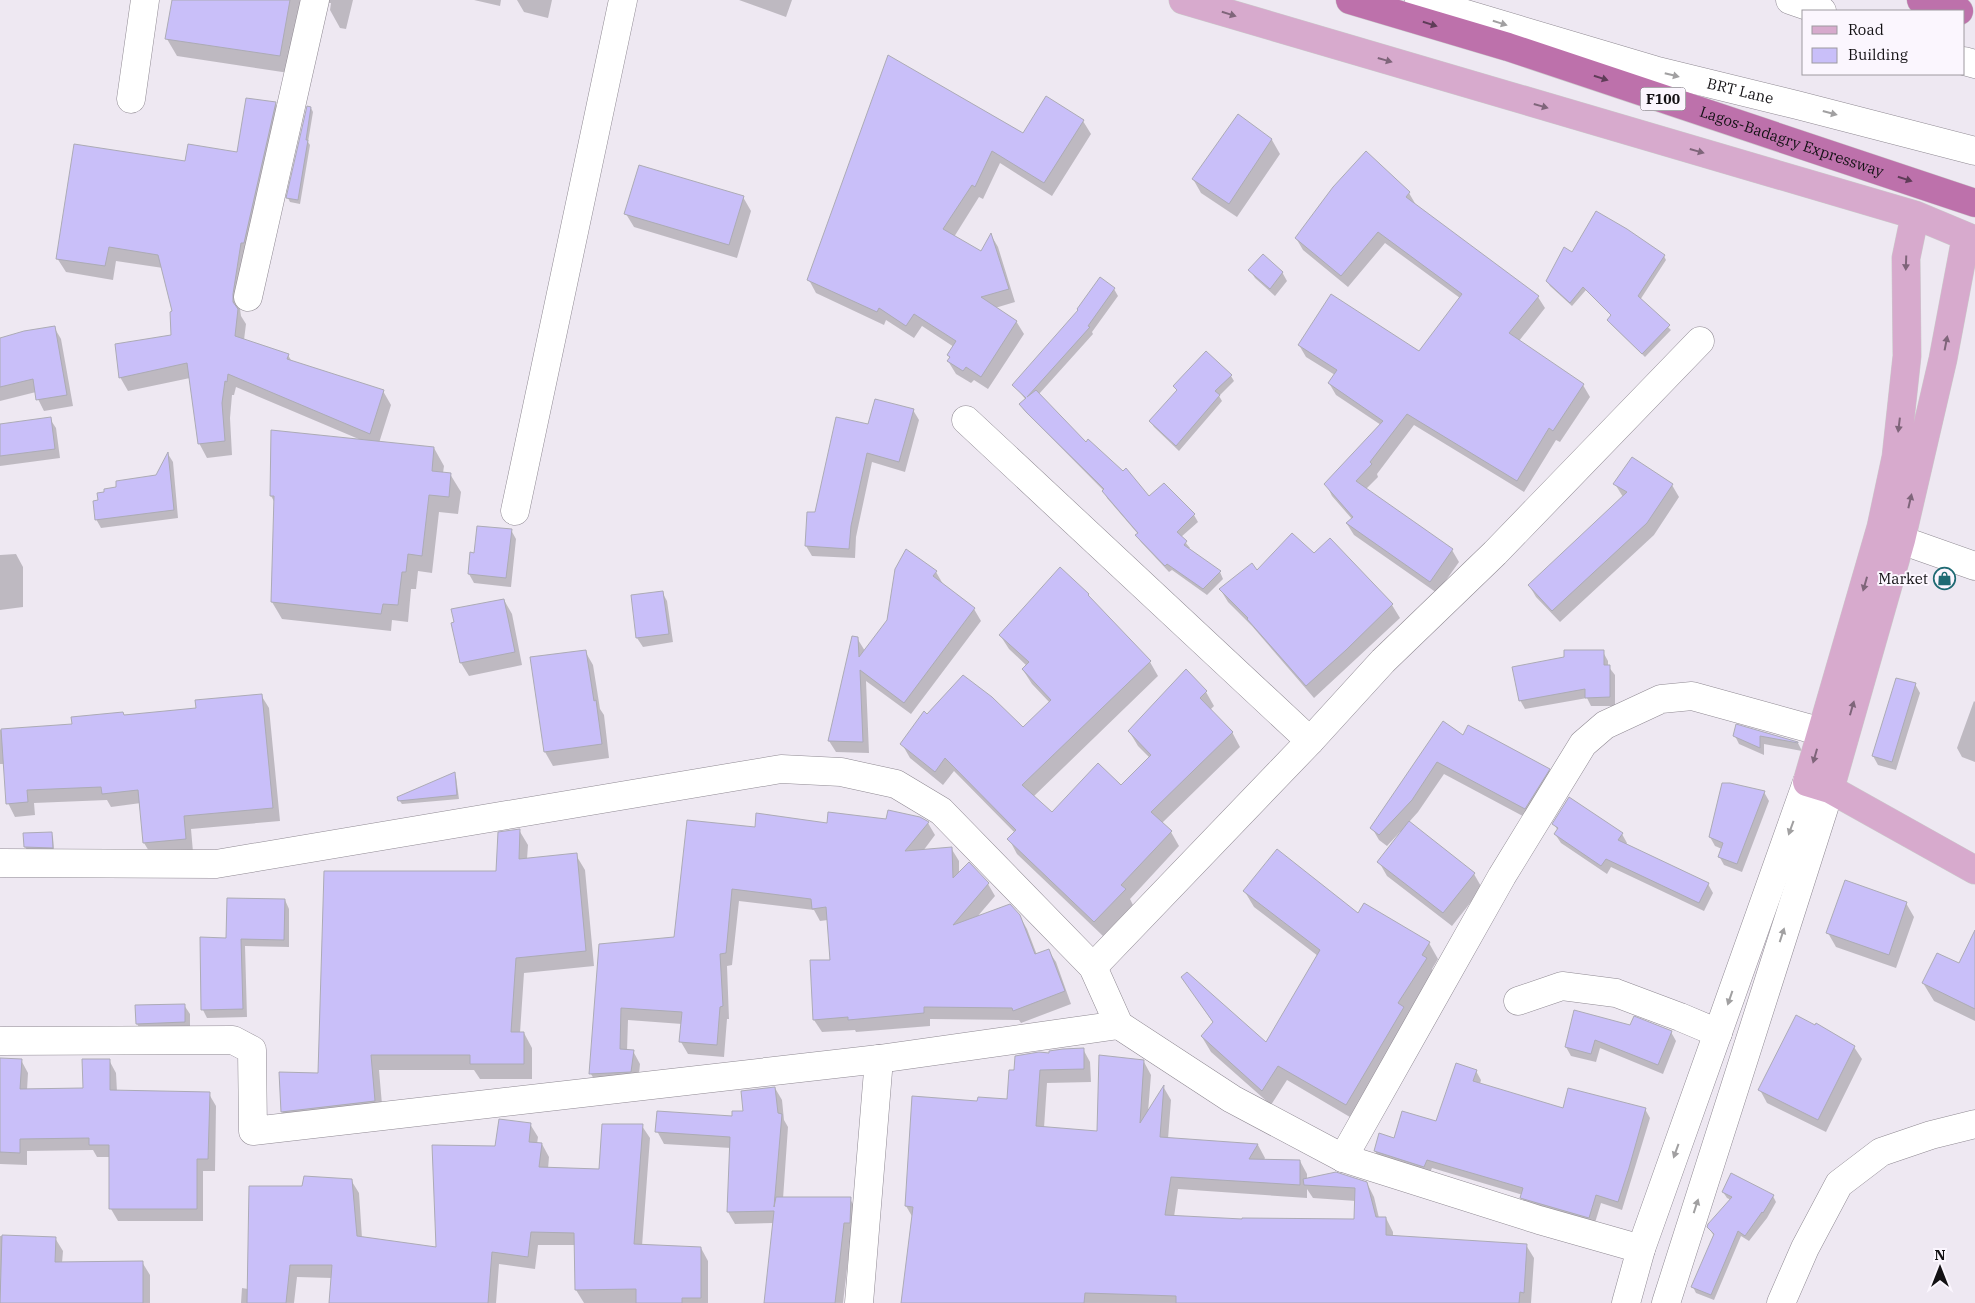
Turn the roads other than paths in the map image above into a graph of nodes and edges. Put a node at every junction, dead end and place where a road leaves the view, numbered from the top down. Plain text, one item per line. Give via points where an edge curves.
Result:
1 (145, 0) edge
2 (316, 0) edge
3 (623, 0) edge
4 (1183, 0) edge
5 (1350, 0) edge
6 (1419, 0) edge
7 (1790, 0) edge
8 (1921, 0) edge
9 (1819, 10) edge
10 (1955, 10) edge
11 (131, 99) dead end
12 (1975, 151) edge
13 (1975, 202) edge
14 (1915, 215) junction
15 (1971, 238) edge
16 (248, 297) dead end
17 (1700, 341) dead end
18 (966, 420) dead end
19 (515, 511) dead end
20 (1891, 534) junction
21 (1975, 566) edge
22 (1833, 734) junction
23 (1310, 741) junction
24 (1819, 786) junction
25 (0, 863) edge
26 (1975, 870) edge
27 (1744, 958) junction
28 (1773, 965) junction
29 (1093, 967) junction
30 (1518, 1001) dead end
31 (1119, 1025) junction
32 (1718, 1033) junction
33 (0, 1041) edge
34 (879, 1059) junction
35 (1975, 1124) edge
36 (1343, 1158) junction
37 (1652, 1216) junction
38 (1687, 1233) junction
39 (1641, 1249) junction
40 (859, 1303) edge
41 (1626, 1303) edge
42 (1666, 1303) edge
43 (1781, 1303) edge

1 - 11 street
2 - 16 street
3 - 19 street
4 -> 14 main road
5 -> 13 highway, Lagos-Badagry Expressway / F100 via 1508,48
6 -> 12 street, BRT Lane via 1654,70
7 - 9 street
8 - 10 highway
14 - 15 main road
14 -> 20 main road via 1906,258 1907,356
20 -> 15 main road via 1943,359
17 - 23 street via 1495,553 1383,662
18 - 23 street
20 - 21 street
20 - 22 main road
22 - 24 main road
22 - 36 street via 1692,696 1661,699 1605,725 1583,744 1502,876
23 - 29 street
24 - 26 main road
24 -> 27 street
28 -> 24 street
25 - 29 street via 216,864 781,769 841,772 896,784 941,811
27 - 28 street
27 -> 32 street
38 -> 28 street
29 - 31 street
30 - 32 street via 1562,986 1616,993
31 - 34 street
31 - 36 street via 1232,1099
32 -> 37 street
33 - 34 street via 233,1040 252,1050 253,1131
34 - 40 street
35 - 43 street via 1881,1152 1839,1184 1805,1248
36 - 39 street
37 - 38 street
37 - 39 street
38 - 42 street
39 - 41 street

